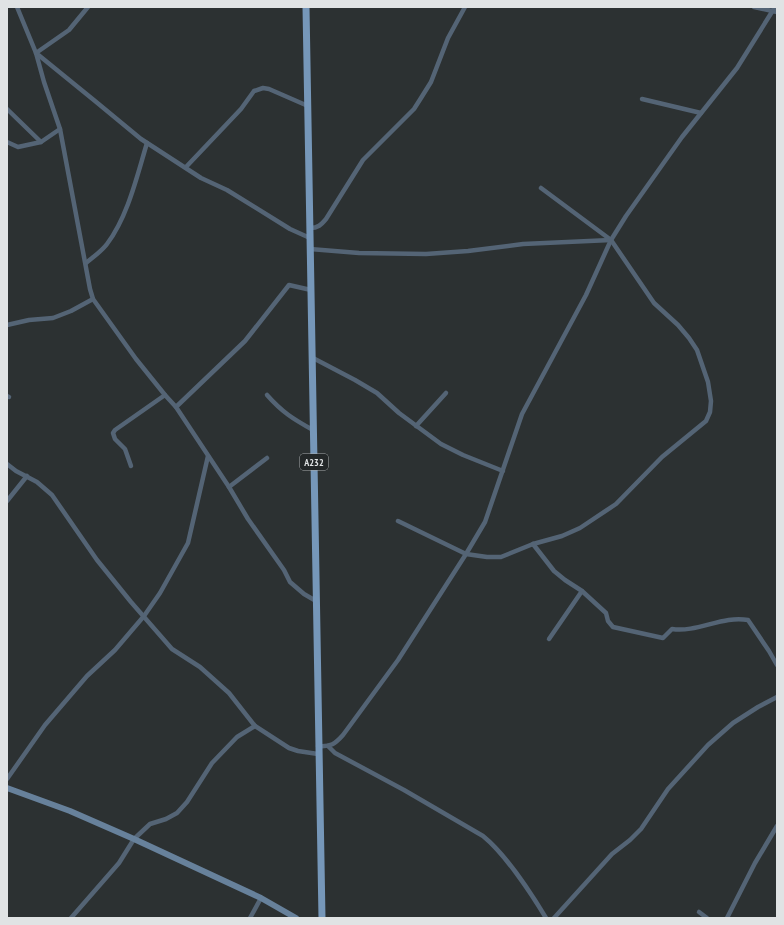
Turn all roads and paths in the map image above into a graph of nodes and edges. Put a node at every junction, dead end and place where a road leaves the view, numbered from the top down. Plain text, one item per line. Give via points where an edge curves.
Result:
1 (17, 7) edge
2 (88, 7) edge
3 (306, 7) edge
4 (465, 7) edge
5 (754, 7) edge
6 (775, 10) edge
7 (36, 53) junction
8 (642, 99) dead end
9 (308, 106) junction
10 (7, 108) edge
11 (701, 113) junction
12 (60, 128) junction
13 (7, 142) edge
14 (41, 142) junction
15 (147, 143) junction
16 (186, 167) junction
17 (541, 188) dead end
18 (310, 228) junction
19 (310, 238) junction
20 (611, 240) junction
21 (310, 249) junction
22 (86, 262) junction
23 (311, 290) junction
24 (93, 299) junction
25 (7, 325) edge
26 (313, 358) junction
27 (446, 393) dead end
28 (165, 395) junction
29 (267, 395) dead end
30 (176, 407) junction
31 (416, 426) junction
32 (313, 430) junction
33 (208, 456) junction
34 (267, 458) dead end
35 (7, 464) edge
36 (130, 466) dead end
37 (503, 471) junction
38 (27, 476) junction
39 (229, 487) junction
40 (7, 501) edge
41 (398, 520) dead end
42 (533, 544) junction
43 (466, 554) junction
44 (582, 591) junction
45 (316, 601) junction
46 (144, 616) junction
47 (549, 640) dead end
48 (777, 665) edge
49 (777, 697) edge
50 (255, 726) junction
51 (328, 746) junction
52 (318, 750) junction
53 (7, 779) edge
54 (7, 788) edge
55 (777, 826) edge
56 (134, 839) junction
57 (261, 898) junction
58 (699, 912) dead end
59 (71, 918) edge
60 (250, 918) edge
61 (296, 918) edge
62 (322, 918) edge
63 (546, 918) edge
64 (554, 918) edge
65 (708, 918) edge
66 (727, 918) edge

1 - 7 street
2 - 7 street via 69,30
3 - 9 main road, A232
4 - 18 street via 448,38 431,82 414,109 363,160 320,226
5 - 6 street
6 - 11 street via 737,68
7 - 12 street
7 - 15 street
8 - 11 street
9 - 16 street via 269,89 254,91 241,109
9 - 18 main road, A232
10 - 14 street
11 - 20 street
12 - 14 street
12 - 22 street
13 - 14 street via 18,147
15 - 16 street
15 - 22 street via 115,232 106,246
16 - 19 street via 290,229
17 - 20 street
18 - 19 main road, A232
19 - 21 main road, A232
20 - 21 street via 523,244 426,254
20 - 37 street via 586,295 522,414
20 - 42 street via 654,303 678,324 697,350 708,382 710,412 706,421 662,456 616,504 580,528
21 - 23 main road, A232
22 - 24 street
23 - 26 main road, A232
23 - 30 street via 289,285 245,341
24 - 25 street via 53,318
24 - 28 street
26 - 31 street via 377,393
26 - 32 main road, A232
27 - 31 street
28 - 30 street
28 - 36 street via 113,433 125,449
29 - 32 street via 278,408
30 - 33 street
31 - 37 street via 446,447
32 - 45 main road, A232
33 - 39 street
33 - 46 street via 188,542
34 - 39 street
35 - 38 street
37 - 43 street via 484,522
38 - 40 street
38 - 46 street via 52,495 97,560
39 - 45 street via 290,582
41 - 43 street
42 - 43 street via 501,557
42 - 44 street via 554,571
43 - 51 street via 398,660 343,735 335,744
44 - 47 street
44 - 48 street via 606,613 608,621 613,626 663,638 672,629 748,620
45 - 52 main road, A232
46 - 50 street via 172,649 200,667 229,693
46 - 53 street via 45,725
49 - 64 street via 733,723 708,745 668,788 641,829 614,853
50 - 52 street via 289,748 298,751
50 - 56 street via 237,737 212,764 177,813 150,824
51 - 52 street
51 - 63 street via 335,753 483,836 508,864
52 - 62 main road, A232
54 - 56 street
55 - 66 street
56 - 57 street
56 - 59 street via 119,863
57 - 60 street
57 - 61 street
58 - 65 street

